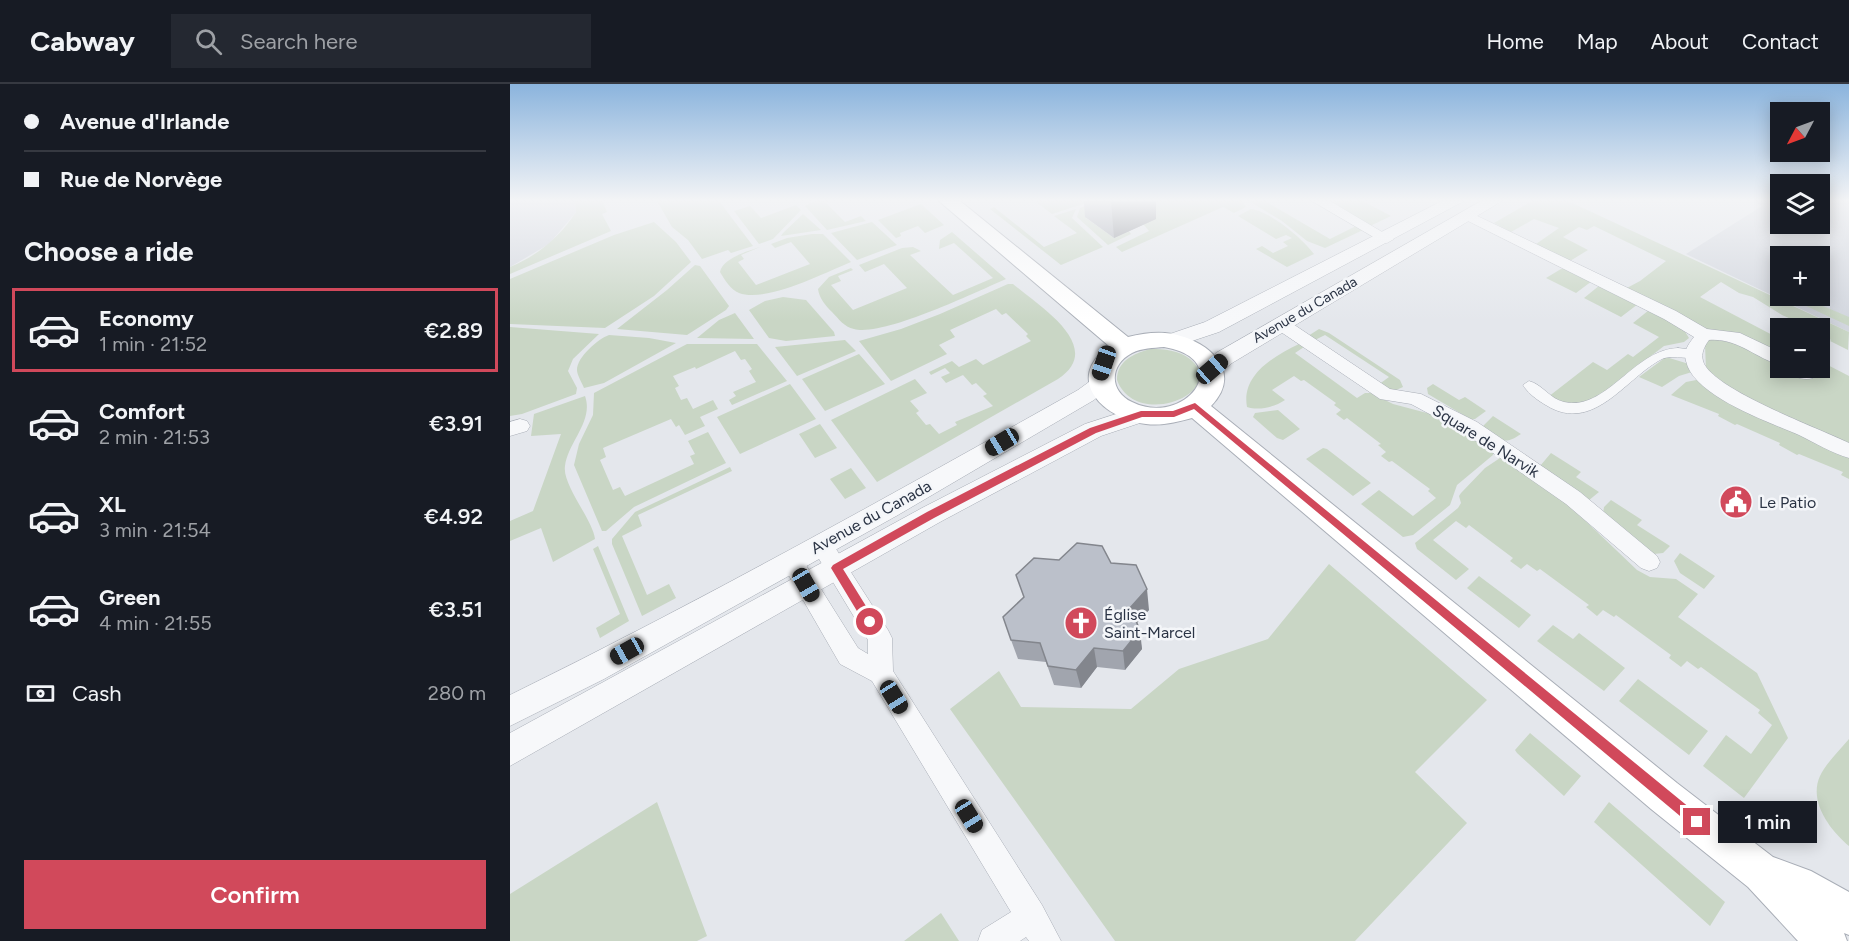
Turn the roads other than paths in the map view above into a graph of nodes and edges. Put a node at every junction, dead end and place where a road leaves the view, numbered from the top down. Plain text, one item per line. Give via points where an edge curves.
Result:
1 (997, 241) edge
2 (1383, 241) edge
3 (1412, 241) edge
4 (1525, 241) edge
5 (1281, 324) junction
6 (1704, 335) junction
7 (1171, 341) junction
8 (1125, 346) junction
9 (1695, 354) junction
10 (1770, 354) edge
11 (1212, 369) junction
12 (1101, 384) junction
13 (1529, 386) dead end
14 (1195, 406) junction
15 (1141, 414) junction
16 (1849, 450) edge
17 (821, 544) junction
18 (791, 560) junction
19 (1649, 562) dead end
20 (837, 568) junction
21 (806, 585) junction
22 (881, 673) junction
23 (510, 711) edge
24 (510, 750) edge
25 (1762, 873) junction
26 (1849, 915) edge
27 (1039, 928) edge
28 (993, 941) edge
29 (1826, 941) edge

1 - 8 main road
2 - 7 street, Avenue du Canada via 1212,327
3 - 5 street, Avenue du Canada
4 - 6 street
5 - 11 street, Avenue du Canada
5 - 19 street, Square de Narvik via 1386,394 1414,398 1470,427 1573,498
6 - 9 street via 1697,341
6 - 10 street via 1737,337
7 - 8 main road via 1143,341
7 - 11 main road via 1198,352
8 - 12 main road via 1104,363
9 - 13 street via 1661,354 1600,401 1580,409 1561,408
9 - 16 street via 1703,377 1720,391
11 - 14 main road via 1207,395
12 - 15 main road via 1115,404
12 - 17 street, Avenue du Canada
14 - 15 main road via 1174,414
14 - 25 main road
15 - 20 street, Avenue du Canada via 1093,430
17 - 18 street, Avenue du Canada
17 - 20 street
18 - 21 street
18 - 23 street, Avenue du Canada
20 - 21 street, Avenue du Canada
20 - 22 street via 880,638
21 - 22 street via 849,656
21 - 24 street, Avenue du Canada
22 - 27 street
25 - 26 main road via 1797,885
25 - 29 main road
27 - 28 street

